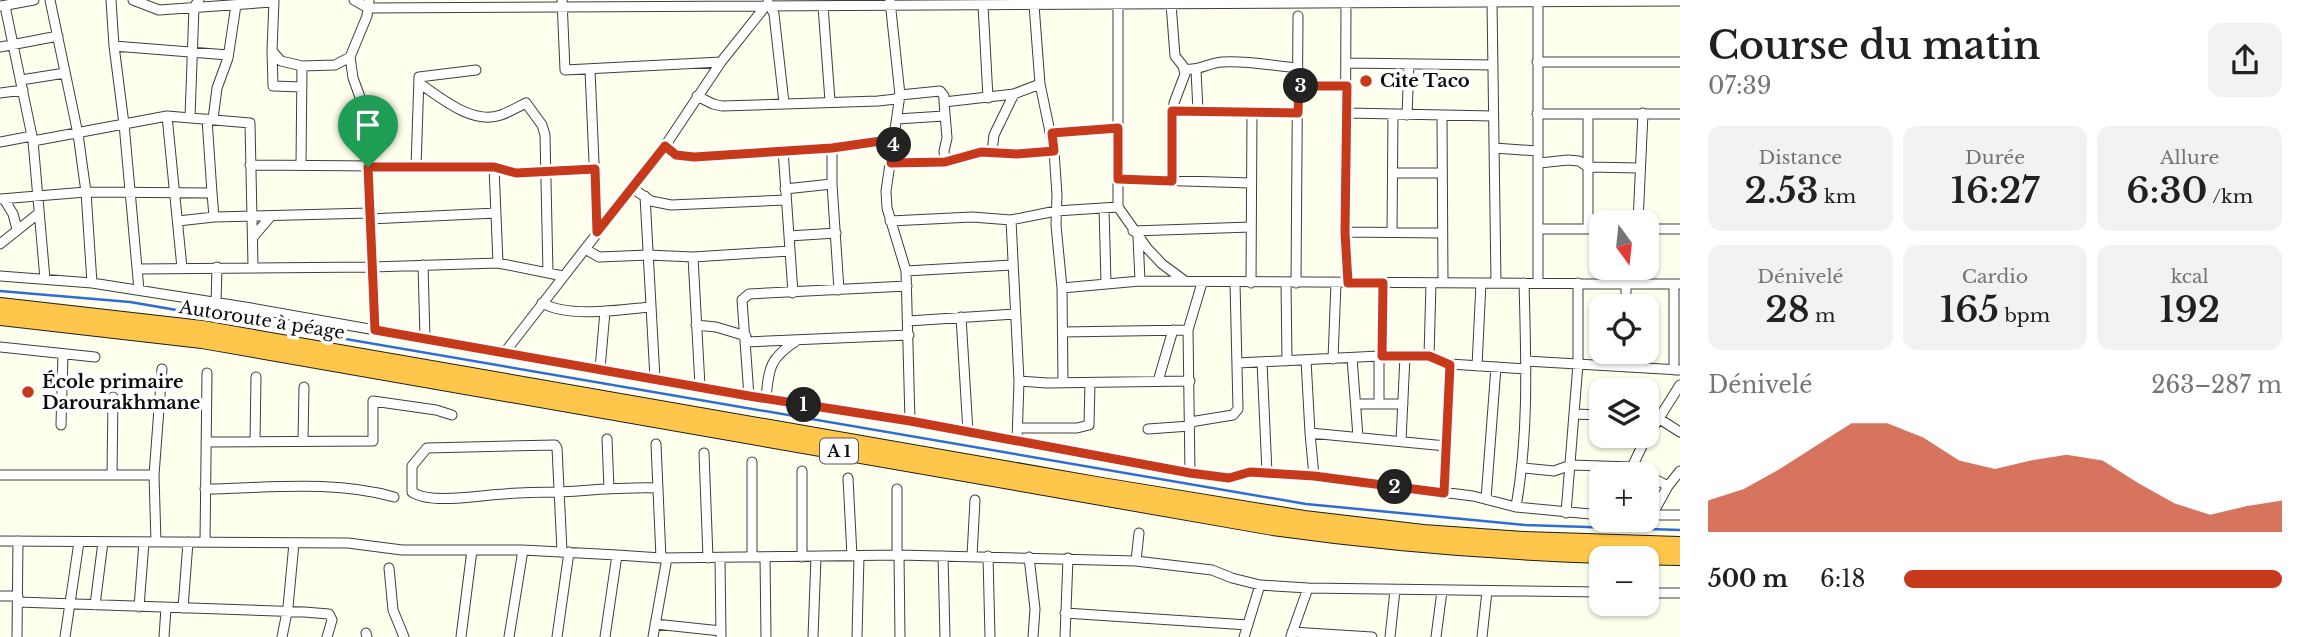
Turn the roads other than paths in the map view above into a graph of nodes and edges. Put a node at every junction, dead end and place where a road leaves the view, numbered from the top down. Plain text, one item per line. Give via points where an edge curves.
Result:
1 (34, 0) edge
2 (52, 0) edge
3 (111, 0) edge
4 (133, 0) edge
5 (354, 0) edge
6 (274, 1) edge
7 (1523, 1) edge
8 (1575, 1) edge
9 (1624, 1) edge
10 (1680, 1) edge
11 (1057, 2) edge
12 (1118, 2) edge
13 (1221, 2) edge
14 (1492, 2) junction
15 (1538, 2) junction
16 (614, 3) edge
17 (666, 3) edge
18 (890, 3) edge
19 (945, 3) edge
20 (1346, 3) junction
21 (5, 4) edge
22 (197, 4) edge
23 (368, 4) edge
24 (446, 4) edge
25 (519, 4) edge
26 (562, 4) edge
27 (772, 4) edge
28 (1171, 4) junction
29 (158, 5) edge
30 (236, 5) junction
31 (983, 5) junction
32 (1034, 5) junction
33 (823, 6) junction
34 (1298, 16) dead end
35 (58, 36) junction
36 (13, 45) junction
37 (114, 46) junction
38 (0, 47) edge
39 (272, 51) junction
40 (193, 53) junction
41 (228, 55) junction
42 (350, 57) junction
43 (721, 62) junction
44 (1537, 62) junction
45 (1680, 62) edge
46 (1347, 63) junction
47 (1409, 64) junction
48 (1493, 65) junction
49 (302, 66) junction
50 (1298, 68) junction
51 (476, 69) dead end
52 (1185, 69) junction
53 (590, 70) junction
54 (1196, 70) junction
55 (65, 72) junction
56 (21, 80) junction
57 (419, 83) junction
58 (1040, 83) junction
59 (1299, 86) junction
60 (1347, 86) junction
61 (302, 87) junction
62 (23, 90) junction
63 (0, 93) edge
64 (1014, 93) junction
65 (900, 95) junction
66 (697, 96) junction
67 (988, 98) junction
68 (830, 101) junction
69 (944, 102) junction
70 (784, 103) junction
71 (1172, 111) junction
72 (1198, 111) junction
73 (1252, 113) junction
74 (1298, 113) junction
75 (1347, 113) junction
76 (1643, 113) junction
77 (1393, 114) junction
78 (1537, 114) junction
79 (1588, 114) junction
80 (1680, 114) edge
81 (1408, 115) junction
82 (1441, 115) junction
83 (167, 116) junction
84 (944, 116) junction
85 (1493, 116) junction
86 (190, 117) junction
87 (210, 119) junction
88 (897, 119) junction
89 (124, 124) junction
90 (1118, 128) junction
91 (1052, 133) junction
92 (78, 134) junction
93 (32, 139) junction
94 (895, 139) junction
95 (0, 142) edge
96 (665, 146) junction
97 (832, 148) junction
98 (1494, 148) junction
99 (783, 150) junction
100 (1054, 151) junction
101 (1538, 151) junction
102 (992, 152) junction
103 (945, 162) junction
104 (891, 163) junction
105 (1539, 163) junction
106 (301, 164) junction
107 (250, 165) junction
108 (368, 167) junction
109 (416, 167) junction
110 (494, 167) junction
111 (1588, 167) junction
112 (1639, 168) junction
113 (595, 169) junction
114 (546, 171) junction
115 (1393, 173) junction
116 (1442, 173) junction
117 (1118, 179) junction
118 (1172, 181) junction
119 (1251, 183) junction
120 (832, 184) junction
121 (632, 188) junction
122 (785, 189) junction
123 (131, 191) junction
124 (86, 192) junction
125 (176, 193) junction
126 (212, 193) junction
127 (38, 196) junction
128 (645, 196) junction
129 (2, 199) edge
130 (786, 200) junction
131 (1118, 207) junction
132 (1104, 208) junction
133 (1638, 210) edge
134 (1056, 211) junction
135 (39, 213) junction
136 (496, 213) junction
137 (253, 216) junction
138 (271, 216) junction
139 (370, 216) junction
140 (214, 217) junction
141 (1011, 220) junction
142 (178, 221) junction
143 (890, 221) junction
144 (1251, 227) junction
145 (17, 229) junction
146 (1538, 229) junction
147 (1588, 229) joint
148 (1659, 229) edge
149 (1680, 229) edge
150 (597, 232) junction
151 (1345, 232) junction
152 (1392, 232) junction
153 (836, 233) junction
154 (1135, 233) junction
155 (1442, 233) junction
156 (789, 236) junction
157 (253, 237) junction
158 (0, 244) edge
159 (585, 249) junction
160 (790, 251) junction
161 (648, 255) junction
162 (693, 257) junction
163 (498, 263) junction
164 (423, 265) junction
165 (1012, 265) junction
166 (217, 267) junction
167 (253, 267) junction
168 (372, 267) junction
169 (182, 268) junction
170 (138, 269) junction
171 (906, 271) junction
172 (548, 273) junction
173 (0, 276) edge
174 (563, 276) junction
175 (45, 279) junction
176 (1140, 281) junction
177 (1185, 281) junction
178 (92, 283) junction
179 (1106, 283) junction
180 (1202, 283) junction
181 (1236, 283) junction
182 (1251, 283) junction
183 (1291, 283) junction
184 (1336, 283) junction
185 (1348, 283) junction
186 (1383, 283) junction
187 (1431, 283) junction
188 (1443, 283) junction
189 (1480, 283) junction
190 (1496, 283) junction
191 (1538, 283) junction
192 (1524, 284) junction
193 (1578, 284) junction
194 (1626, 284) junction
195 (1677, 284) edge
196 (906, 286) junction
197 (1062, 288) junction
198 (139, 290) junction
199 (839, 290) junction
200 (793, 293) junction
201 (1626, 294) edge
202 (216, 303) junction
203 (542, 303) junction
204 (0, 306) edge
205 (650, 307) junction
206 (605, 311) junction
207 (1015, 314) junction
208 (0, 317) edge
209 (961, 317) junction
210 (908, 321) junction
211 (696, 325) junction
212 (375, 330) junction
213 (1188, 330) junction
214 (1173, 331) junction
215 (1063, 332) junction
216 (909, 335) junction
217 (425, 338) junction
218 (746, 339) junction
219 (797, 340) junction
220 (0, 347) edge
221 (505, 352) junction
222 (63, 354) junction
223 (1380, 356) junction
224 (1405, 356) junction
225 (1429, 356) junction
226 (95, 358) dead end
227 (1352, 358) junction
228 (1333, 359) junction
229 (1307, 360) junction
230 (1287, 361) junction
231 (1262, 362) junction
232 (1238, 363) junction
233 (1578, 364) junction
234 (1450, 365) junction
235 (1526, 365) junction
236 (1477, 366) junction
237 (1496, 367) junction
238 (1626, 367) joint
239 (162, 369) dead end
240 (600, 369) junction
241 (1677, 370) edge
242 (207, 373) dead end
243 (256, 377) dead end
244 (655, 379) junction
245 (1019, 381) junction
246 (1158, 381) junction
247 (1189, 381) junction
248 (1063, 383) junction
249 (1090, 383) junction
250 (699, 386) junction
251 (1680, 386) edge
252 (303, 387) dead end
253 (749, 396) junction
254 (113, 397) dead end
255 (766, 398) junction
256 (1356, 404) junction
257 (1379, 404) junction
258 (1403, 404) junction
259 (1574, 414) junction
260 (452, 415) dead end
261 (1589, 415) edge
262 (1659, 417) edge
263 (1659, 419) edge
264 (910, 421) junction
265 (1190, 424) junction
266 (61, 425) dead end
267 (1018, 428) junction
268 (1148, 429) dead end
269 (968, 432) junction
270 (1680, 432) edge
271 (1310, 433) junction
272 (1358, 437) junction
273 (607, 439) dead end
274 (255, 441) junction
275 (303, 441) junction
276 (1017, 441) junction
277 (1401, 441) junction
278 (206, 442) junction
279 (656, 444) dead end
280 (1446, 446) junction
281 (704, 453) dead end
282 (752, 462) dead end
283 (1571, 466) junction
284 (1589, 466) edge
285 (1523, 468) junction
286 (802, 471) dead end
287 (1680, 471) edge
288 (1190, 473) junction
289 (1267, 473) junction
290 (0, 475) edge
291 (112, 475) junction
292 (154, 475) junction
293 (1314, 476) junction
294 (848, 478) dead end
295 (1659, 481) edge
296 (1668, 486) junction
297 (658, 488) junction
298 (205, 489) junction
299 (609, 489) junction
300 (897, 489) dead end
301 (559, 492) junction
302 (1444, 493) junction
303 (394, 497) dead end
304 (1486, 499) junction
305 (1659, 499) edge
306 (975, 500) dead end
307 (1516, 507) junction
308 (1566, 513) junction
309 (1589, 514) edge
310 (1659, 514) edge
311 (1680, 514) edge
312 (1139, 533) dead end
313 (0, 541) edge
314 (18, 541) junction
315 (79, 542) junction
316 (103, 542) junction
317 (144, 542) junction
318 (156, 542) junction
319 (188, 542) junction
320 (205, 542) junction
321 (294, 543) junction
322 (1680, 545) edge
323 (472, 550) junction
324 (523, 550) junction
325 (566, 552) junction
326 (617, 555) junction
327 (898, 555) junction
328 (816, 556) junction
329 (856, 556) junction
330 (943, 556) junction
331 (972, 556) junction
332 (988, 556) junction
333 (752, 557) junction
334 (765, 557) junction
335 (802, 557) junction
336 (1029, 557) junction
337 (1680, 557) edge
338 (664, 558) junction
339 (708, 558) junction
340 (720, 558) junction
341 (1068, 558) junction
342 (1136, 561) junction
343 (389, 568) dead end
344 (1261, 585) junction
345 (1308, 588) junction
346 (1395, 590) junction
347 (1442, 591) junction
348 (1487, 591) junction
349 (1589, 592) edge
350 (1659, 593) edge
351 (1680, 593) edge
352 (0, 596) edge
353 (18, 599) junction
354 (70, 604) junction
355 (95, 605) junction
356 (139, 607) junction
357 (166, 608) junction
358 (183, 608) junction
359 (286, 612) junction
360 (1065, 613) junction
361 (655, 624) junction
362 (1248, 625) junction
363 (721, 634) edge
364 (1292, 635) edge
365 (1346, 636) edge
366 (18, 637) edge
367 (65, 637) edge
368 (164, 637) edge
369 (282, 637) edge
370 (327, 637) edge
371 (404, 637) edge
372 (461, 637) edge
373 (509, 637) edge
374 (558, 637) edge
375 (605, 637) edge
376 (653, 637) edge
377 (766, 637) edge
378 (813, 637) edge
379 (857, 637) edge
380 (900, 637) edge
381 (945, 637) edge
382 (990, 637) edge
383 (1033, 637) edge
384 (1065, 637) edge
385 (1244, 637) edge
386 (1372, 637) edge
387 (1390, 637) edge
388 (1436, 637) edge
389 (1482, 637) edge

1 - 21 street
2 - 35 street
3 - 37 street
4 - 29 street
5 - 23 street
6 - 30 street
6 - 39 street
7 - 14 street
7 - 15 street
8 - 9 street
8 - 15 street
9 - 10 street
11 - 12 street
11 - 32 street
12 - 28 street
12 - 90 street
13 - 20 street
13 - 28 street
14 - 20 street
14 - 48 street
15 - 44 street
16 - 17 street
16 - 26 street
17 - 27 street
18 - 19 street
18 - 33 street
18 - 65 street
19 - 31 street
20 - 46 street
21 - 36 street
22 - 29 street
22 - 30 street
22 - 40 street
23 - 24 street
23 - 42 street
24 - 25 street
25 - 26 street
26 - 53 street via 565,70
27 - 33 street
27 - 43 street
27 - 70 street
28 - 52 street via 1175,56
30 - 41 street
31 - 32 street
31 - 67 street
32 - 58 street
33 - 68 street
34 - 50 street
35 - 36 street
35 - 55 street
36 - 38 street
36 - 56 street
37 - 40 street
37 - 89 street
39 - 49 street via 281,61
39 - 61 street via 273,86
40 - 41 street
40 - 86 street
41 - 87 street
42 - 49 street via 335,65
42 - 108 street via 371,127
43 - 53 street
43 - 66 street
44 - 45 street
44 - 78 street
46 - 47 street
46 - 60 street
47 - 48 street
47 - 81 street
48 - 85 street
49 - 61 street
50 - 54 street via 1217,62
50 - 59 street
51 - 57 street via 419,77
52 - 54 street
52 - 71 street
53 - 113 street
54 - 72 street
55 - 56 street
55 - 92 street
56 - 62 street
57 - 109 street
57 - 114 street via 473,115 501,115 526,103 545,135
58 - 64 street
58 - 91 street
59 - 60 street
59 - 74 street
60 - 75 street
61 - 106 street
62 - 63 street
62 - 93 street
64 - 67 street
64 - 102 street via 994,135
65 - 68 street via 878,101
65 - 69 street via 940,91
65 - 88 street
66 - 70 street via 722,106
66 - 96 street
67 - 69 street
68 - 70 street
69 - 84 street
71 - 72 street
71 - 118 street
72 - 73 street
73 - 74 street
73 - 119 street
74 - 183 street
75 - 77 street
75 - 151 street
76 - 79 street
76 - 80 street
76 - 112 street
77 - 81 street
77 - 115 street
78 - 79 street
78 - 101 street
79 - 111 street
81 - 82 street
82 - 85 street
82 - 116 street
83 - 86 street
83 - 89 street
83 - 125 street
84 - 88 street
84 - 103 street
85 - 98 street
86 - 87 street
87 - 107 street via 250,123
87 - 126 street
88 - 94 street
89 - 92 street
89 - 123 street
90 - 91 street
90 - 117 street
91 - 100 street
92 - 93 street
92 - 124 street
93 - 95 street
93 - 127 street
94 - 97 street
94 - 104 street
96 - 99 street via 684,157
96 - 121 street
97 - 99 street
97 - 120 street
98 - 101 street
98 - 190 street
99 - 122 street
100 - 102 street
100 - 134 street
101 - 105 street
102 - 103 street
103 - 104 street
104 - 143 street via 886,191
105 - 111 street via 1568,160
105 - 146 street
106 - 107 street
106 - 108 street
107 - 137 street
108 - 109 street
108 - 139 street
109 - 110 street
110 - 114 street via 516,173
110 - 136 street
111 - 112 street
111 - 147 street
112 - 133 street
113 - 114 street
113 - 150 street
114 - 172 street
115 - 116 street
115 - 152 street
116 - 155 street
117 - 118 street
117 - 131 street
118 - 119 street
119 - 144 street
120 - 122 street
120 - 153 street
121 - 128 street
121 - 150 street
122 - 130 street
123 - 124 street
123 - 125 street
123 - 170 street
124 - 127 street
124 - 178 street
125 - 126 street
125 - 142 street
126 - 140 street
127 - 129 street
127 - 135 street
128 - 130 street via 671,205
128 - 161 street
129 - 145 street
130 - 156 street
131 - 132 street
131 - 154 street
132 - 134 street
132 - 179 street
134 - 141 street
134 - 197 street
135 - 145 street
135 - 175 street
136 - 139 street
136 - 163 street
137 - 138 street
137 - 140 street
137 - 157 street
138 - 139 street
138 - 157 street
139 - 168 street
140 - 142 street
141 - 143 street via 949,217
141 - 165 street
142 - 169 street
143 - 171 street
144 - 154 street
144 - 182 street
145 - 158 street
146 - 147 street
146 - 191 street
148 - 149 street
150 - 159 street
151 - 152 street
151 - 185 street
152 - 155 street
153 - 156 street
153 - 199 street
154 - 176 street
154 - 177 street via 1162,264
155 - 188 street
156 - 160 street
157 - 167 street
159 - 161 street via 598,257
159 - 174 street
160 - 162 street
160 - 200 street
161 - 162 street
161 - 205 street
162 - 211 street
163 - 164 street
163 - 172 street
164 - 168 street
164 - 217 street
165 - 171 street
165 - 207 street
166 - 167 street
166 - 169 street
166 - 202 street
167 - 168 street
168 - 212 street
169 - 170 street
170 - 198 street
171 - 196 street
172 - 174 street
173 - 175 street
174 - 203 street
175 - 178 street
176 - 177 street
176 - 179 street
177 - 180 street
178 - 198 street
179 - 197 street
180 - 181 street
180 - 213 street
181 - 182 street
181 - 232 street
182 - 183 street
183 - 184 street
183 - 230 street
184 - 185 street
184 - 228 street
185 - 186 street
186 - 187 street
186 - 223 street
187 - 188 street
187 - 225 street
188 - 189 street
189 - 190 street
189 - 236 street
190 - 192 street
191 - 192 street
191 - 193 street
192 - 235 street
193 - 194 street
193 - 233 street
194 - 195 street
194 - 201 street
195 - 241 street
196 - 199 street
196 - 210 street
197 - 215 street
198 - 202 street
199 - 200 street
200 - 218 street via 745,296
202 - 212 street
203 - 206 street via 558,310
203 - 221 street
204 - 322 highway, Autoroute à péage / A 1 via 202,329 1304,519 1523,540
205 - 206 street
205 - 244 street
206 - 240 street
207 - 209 street
207 - 245 street
208 - 337 highway, A 1 via 202,340 1286,529 1505,552
209 - 210 street
209 - 269 street
210 - 216 street
211 - 218 street
211 - 250 street
212 - 217 street
213 - 214 street
213 - 247 street
214 - 215 street
214 - 246 street
215 - 248 street
216 - 219 street
216 - 264 street
217 - 221 street
218 - 219 street
218 - 253 street
219 - 255 street via 774,357
220 - 222 street
221 - 240 street
222 - 226 street
222 - 266 street
223 - 224 street
223 - 227 street
223 - 257 street
224 - 225 street
224 - 258 street
225 - 234 street
227 - 228 street
227 - 256 street
228 - 229 street
229 - 230 street
229 - 271 street
230 - 231 street
231 - 232 street
231 - 289 street
232 - 265 street via 1237,413
233 - 235 street
233 - 238 street
233 - 259 street
234 - 236 street
234 - 280 street
235 - 237 street
235 - 285 street
236 - 237 street
237 - 304 street
238 - 241 street
239 - 292 street
240 - 244 street
242 - 278 street
243 - 274 street
244 - 250 street
245 - 248 street
245 - 267 street
246 - 247 street
246 - 249 street
247 - 265 street
248 - 249 street
249 - 267 street via 1089,425
250 - 253 street
251 - 262 street
252 - 275 street
253 - 255 street
254 - 291 street
255 - 264 street
256 - 257 street
256 - 272 street
257 - 258 street
258 - 277 street
259 - 261 street
259 - 283 street
260 - 275 street via 373,401 373,441
263 - 270 street
264 - 269 street
265 - 268 street
265 - 288 street
267 - 276 street
269 - 276 street
271 - 272 street
271 - 293 street
272 - 277 street
273 - 299 street
274 - 275 street
274 - 278 street
276 - 288 street
277 - 280 street
278 - 298 street
279 - 297 street
280 - 302 street
281 - 339 street
282 - 333 street
283 - 284 street
283 - 285 street via 1553,471
283 - 308 street
285 - 307 street
286 - 335 street
287 - 296 street
288 - 289 street via 1229,478
289 - 293 street
290 - 291 street
291 - 292 street
292 - 318 street
293 - 302 street
294 - 329 street
295 - 296 street
296 - 305 street
297 - 299 street
297 - 338 street
298 - 303 street via 341,487
298 - 320 street
299 - 301 street
300 - 327 street
301 - 301 street via 557,448 551,444 427,448 412,466 410,487 418,496
301 - 325 street
302 - 304 street
304 - 307 street
306 - 331 street
307 - 308 street
308 - 309 street
310 - 311 street
312 - 342 street
313 - 314 street
314 - 315 street
314 - 353 street
315 - 316 street
315 - 354 street
316 - 317 street
316 - 355 street
317 - 318 street
317 - 356 street
318 - 319 street
319 - 320 street
319 - 358 street
320 - 321 street
321 - 323 street
321 - 359 street
323 - 324 street
323 - 372 street
324 - 325 street
324 - 373 street
325 - 326 street
325 - 374 street
326 - 338 street
326 - 375 street
327 - 329 street
327 - 330 street
327 - 380 street
328 - 329 street
328 - 335 street
328 - 378 street
329 - 379 street
330 - 331 street
330 - 381 street
331 - 332 street
332 - 336 street
332 - 382 street
333 - 334 street
333 - 340 street
334 - 335 street
334 - 377 street
336 - 341 street
336 - 383 street
338 - 339 street
338 - 361 street
339 - 340 street
340 - 363 street
341 - 342 street
341 - 360 street
342 - 344 street via 1212,570
343 - 371 street via 393,611
344 - 345 street
344 - 362 street
345 - 346 street
345 - 364 street
346 - 347 street
346 - 387 street
347 - 348 street
347 - 388 street
348 - 349 street
348 - 389 street
350 - 351 street
352 - 353 street
353 - 354 street
353 - 366 street
354 - 355 street
354 - 367 street
355 - 356 street
356 - 357 street
357 - 358 street
357 - 368 street
358 - 359 street
359 - 369 street
359 - 370 street via 329,614 332,620
360 - 362 street
360 - 384 street
361 - 363 street
361 - 376 street
362 - 385 street
364 - 365 street
365 - 386 street

